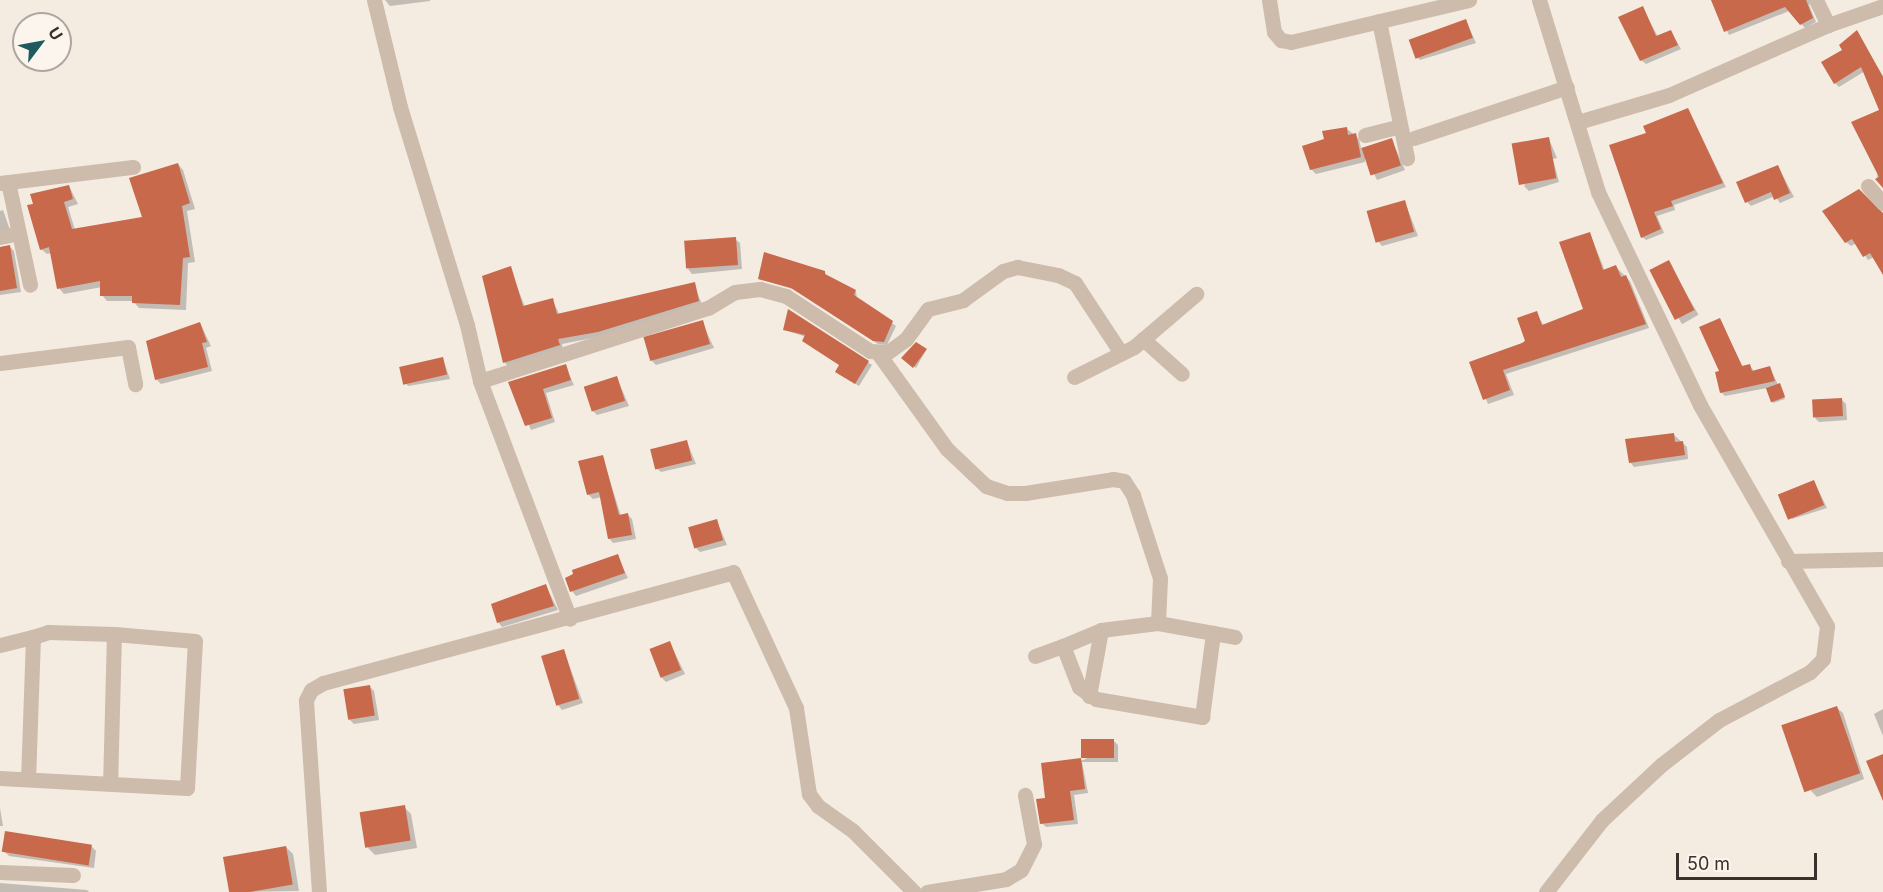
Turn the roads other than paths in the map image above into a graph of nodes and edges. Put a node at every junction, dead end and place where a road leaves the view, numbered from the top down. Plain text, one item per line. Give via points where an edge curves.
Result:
1 (374, 0) edge
2 (1269, 0) edge
3 (1469, 0) edge
4 (1539, 0) edge
5 (1816, 0) edge
6 (1883, 6) edge
7 (1379, 21) junction
8 (1828, 25) junction
9 (1567, 87) junction
10 (1578, 122) junction
11 (1400, 126) junction
12 (1365, 135) dead end
13 (1414, 138) dead end
14 (1407, 158) dead end
15 (133, 167) dead end
16 (4, 183) edge
17 (1868, 186) dead end
18 (1883, 203) edge
19 (19, 233) junction
20 (0, 237) edge
21 (30, 285) dead end
22 (1196, 294) dead end
23 (1143, 339) junction
24 (879, 353) junction
25 (1121, 353) junction
26 (0, 363) edge
27 (1182, 374) dead end
28 (1074, 377) dead end
29 (480, 381) junction
30 (135, 384) dead end
31 (1883, 559) edge
32 (1788, 561) junction
33 (570, 619) junction
34 (1158, 623) junction
35 (1101, 630) junction
36 (1213, 633) junction
37 (114, 634) junction
38 (33, 637) junction
39 (1235, 637) dead end
40 (0, 645) edge
41 (1063, 646) junction
42 (1035, 656) dead end
43 (1089, 696) junction
44 (0, 778) edge
45 (28, 779) junction
46 (110, 783) junction
47 (1025, 795) dead end
48 (0, 872) edge
49 (73, 875) dead end
50 (319, 892) edge
51 (914, 892) edge
52 (927, 892) edge
53 (1546, 892) edge

1 - 29 street via 400,107 467,325
2 - 7 street via 1274,32 1286,41
3 - 7 street
4 - 9 street
5 - 8 street
6 - 8 street
7 - 11 street
8 - 10 street via 1669,95
9 - 10 street
9 - 13 street
10 - 32 street via 1598,192 1700,405
11 - 12 street
11 - 14 street
15 - 16 street
16 - 19 street
17 - 18 street
19 - 20 street
19 - 21 street
22 - 23 street
23 - 25 street
23 - 27 street
24 - 25 street via 898,347 928,309 963,300 1004,271 1017,267 1058,275 1075,283
24 - 29 street via 786,296 760,289 735,292 708,308
24 - 34 street via 947,449 986,486 1007,494 1113,479 1124,482 1133,495 1160,578
25 - 28 street
26 - 30 street via 128,347
29 - 33 street
31 - 32 street
32 - 53 street via 1827,626 1823,660 1796,682 1719,720 1661,765 1602,820
33 - 50 street via 323,683 311,690 306,700
33 - 51 street via 736,573 759,635 796,708 809,794
34 - 35 street
34 - 36 street
35 - 41 street
35 - 43 street
36 - 39 street
36 - 43 street via 1202,717
37 - 38 street via 48,632
37 - 46 street
37 - 46 street via 195,641 187,788
38 - 40 street
38 - 45 street
41 - 42 street
41 - 43 street via 1079,687
44 - 45 street
45 - 46 street
47 - 52 street via 1034,844 1022,870 1006,879
48 - 49 street

